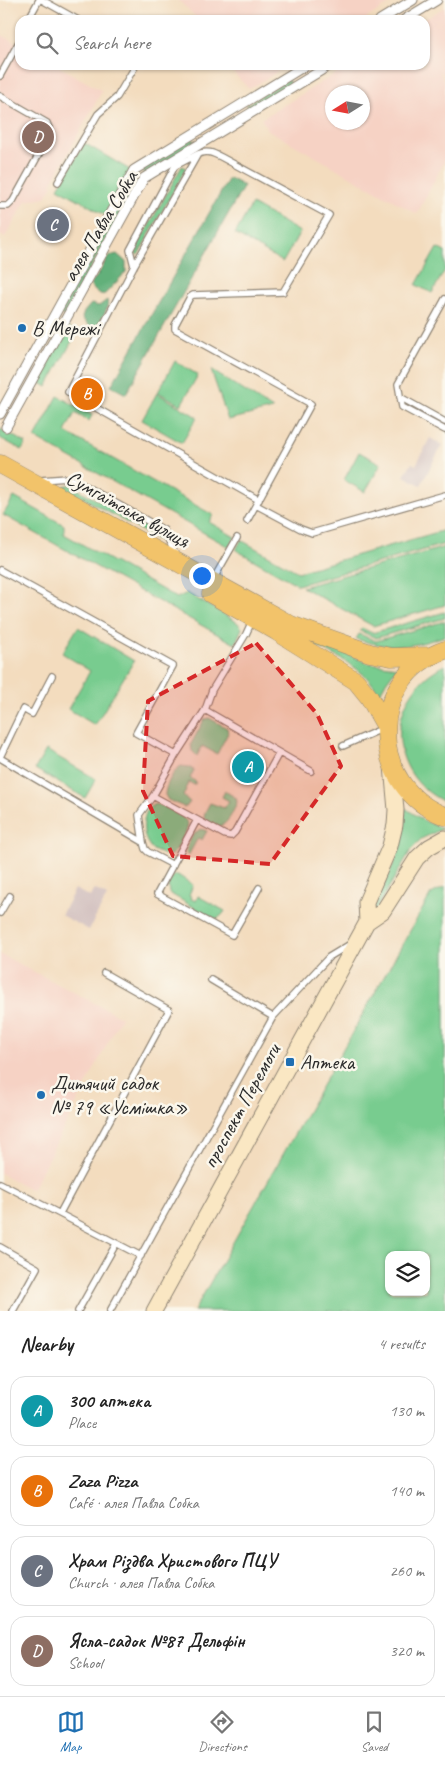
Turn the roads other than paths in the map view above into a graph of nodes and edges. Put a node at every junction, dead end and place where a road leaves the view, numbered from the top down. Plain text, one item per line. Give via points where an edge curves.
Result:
1 (40, 0) edge
2 (413, 0) edge
3 (437, 0) edge
4 (31, 15) edge
5 (68, 15) edge
6 (388, 15) edge
7 (412, 15) edge
8 (15, 49) edge
9 (133, 70) edge
10 (298, 70) edge
11 (322, 70) edge
12 (0, 76) edge
13 (0, 96) edge
14 (198, 154) junction
15 (58, 182) dead end
16 (0, 206) edge
17 (134, 266) junction
18 (445, 299) edge
19 (400, 397) junction
20 (0, 414) edge
21 (445, 422) edge
22 (6, 427) dead end
23 (445, 430) edge
24 (0, 464) edge
25 (0, 476) edge
26 (445, 495) edge
27 (257, 502) junction
28 (247, 521) dead end
29 (237, 538) dead end
30 (0, 570) edge
31 (212, 582) junction
32 (252, 619) junction
33 (438, 653) edge
34 (52, 676) dead end
35 (205, 710) junction
36 (386, 728) junction
37 (343, 746) dead end
38 (279, 753) junction
39 (176, 755) junction
40 (0, 758) edge
41 (391, 764) junction
42 (311, 771) dead end
43 (153, 796) junction
44 (445, 816) edge
45 (197, 820) junction
46 (445, 838) edge
47 (143, 842) junction
48 (172, 865) junction
49 (259, 888) dead end
50 (10, 896) dead end
51 (0, 913) edge
52 (367, 922) junction
53 (356, 941) junction
54 (104, 973) dead end
55 (210, 980) dead end
56 (273, 1017) junction
57 (0, 1183) edge
58 (60, 1213) junction
59 (116, 1244) junction
60 (0, 1247) edge
61 (141, 1256) junction
62 (13, 1311) edge
63 (78, 1311) edge
64 (110, 1311) edge
65 (154, 1311) edge

1 - 4 lane
1 - 5 lane
2 - 6 street
3 - 7 street
8 - 12 lane
9 - 15 lane via 118,97 98,114
10 - 20 street, алея Павла Собка via 134,170
11 - 22 street, алея Павла Собка via 144,178
13 - 16 lane via 47,123 50,128 49,136 13,201 8,206
14 - 17 lane
14 - 17 lane via 175,166 130,250
14 - 27 lane via 213,153 329,215 284,292 193,295 175,325 175,329 311,404
17 - 27 lane via 68,392
18 - 19 lane via 398,384
19 - 21 lane
19 - 23 lane via 404,408
24 - 31 main road, Сумгаїтська вулиця
25 - 32 main road, Сумгаїтська вулиця
26 - 27 lane via 312,533
27 - 28 lane
29 - 31 lane
30 - 39 lane via 173,666 136,733
31 - 33 main road, Сумгаїтська вулиця via 291,625 360,650 391,657
32 - 35 lane via 212,690
32 - 36 main road, Сумгаїтська вулиця via 356,681 370,698
33 - 36 main road via 411,672 396,692
34 - 40 lane via 32,714 23,709
35 - 38 lane
35 - 39 lane
36 - 37 lane
36 - 41 main road
38 - 42 lane
38 - 45 lane via 233,834 225,835
39 - 43 lane
40 - 47 lane
41 - 44 main road via 412,796
41 - 52 main road via 395,825 390,846 366,902
43 - 45 lane
43 - 47 lane via 139,815
45 - 48 lane
46 - 52 main road via 417,858 383,911
47 - 48 lane via 148,852
48 - 49 lane via 157,894 232,935
50 - 51 lane
52 - 53 main road, проспект Перемоги
53 - 56 lane via 329,957
53 - 65 main road, проспект Перемоги
54 - 58 lane via 169,1010
55 - 56 lane
56 - 61 lane
57 - 58 lane
58 - 59 lane
59 - 61 lane
59 - 63 lane
60 - 62 lane via 37,1268
61 - 64 lane

